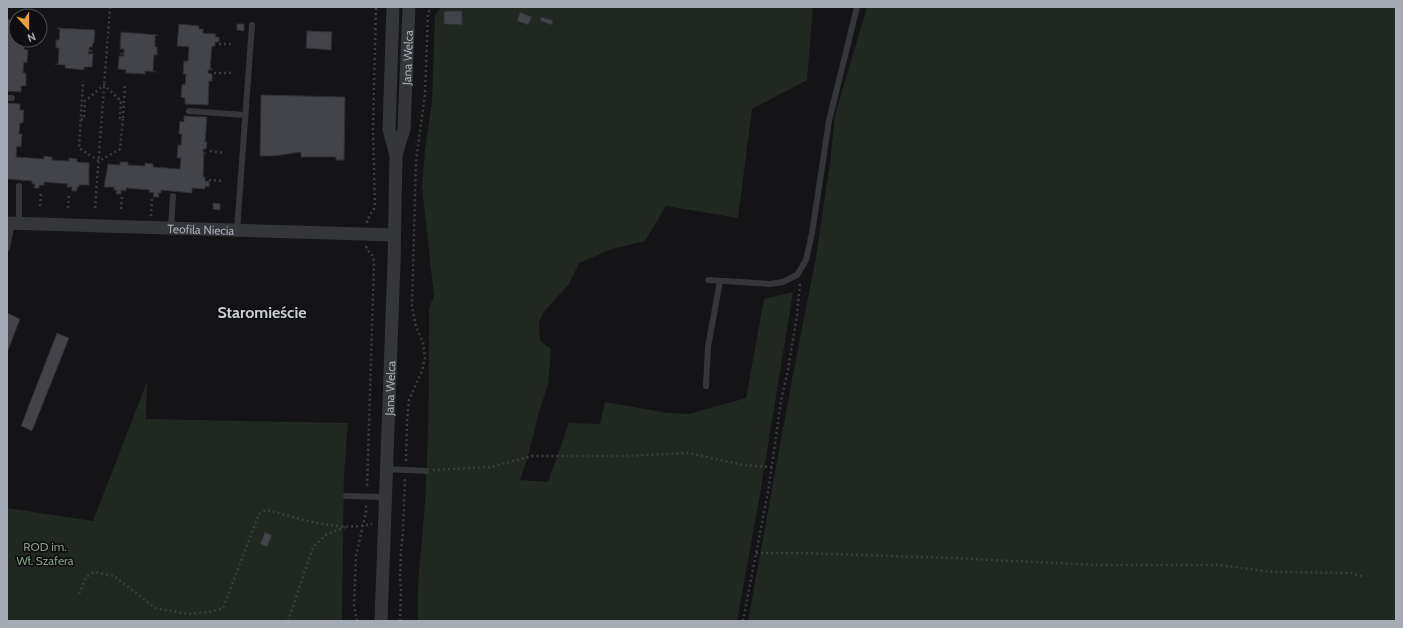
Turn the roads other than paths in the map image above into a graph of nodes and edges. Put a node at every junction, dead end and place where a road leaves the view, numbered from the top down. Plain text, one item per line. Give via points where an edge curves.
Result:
1 (393, 7) edge
2 (409, 7) edge
3 (857, 7) edge
4 (252, 25) dead end
5 (189, 111) dead end
6 (245, 114) junction
7 (396, 155) junction
8 (19, 186) dead end
9 (173, 196) dead end
10 (12, 224) edge
11 (171, 228) junction
12 (236, 230) junction
13 (394, 234) junction
14 (7, 248) edge
15 (708, 280) dead end
16 (720, 281) junction
17 (706, 386) dead end
18 (386, 469) junction
19 (426, 471) road end
20 (346, 496) dead end
21 (385, 497) junction
22 (381, 621) edge

1 - 7 street, Jana Welca via 389,129
2 - 7 street, Jana Welca via 404,129
3 - 16 lane via 829,120 806,260 797,275 783,282 770,284
4 - 6 lane
5 - 6 lane
6 - 12 lane
7 - 13 street, Jana Welca
8 - 10 lane
9 - 11 lane
10 - 11 street, Teofila Niecia
10 - 14 lane
11 - 12 street, Teofila Niecia
12 - 13 street, Teofila Niecia
13 - 18 street, Jana Welca
15 - 16 lane
16 - 17 lane via 708,347
18 - 19 lane
18 - 21 street, Jana Welca
20 - 21 lane
21 - 22 street, Jana Welca

